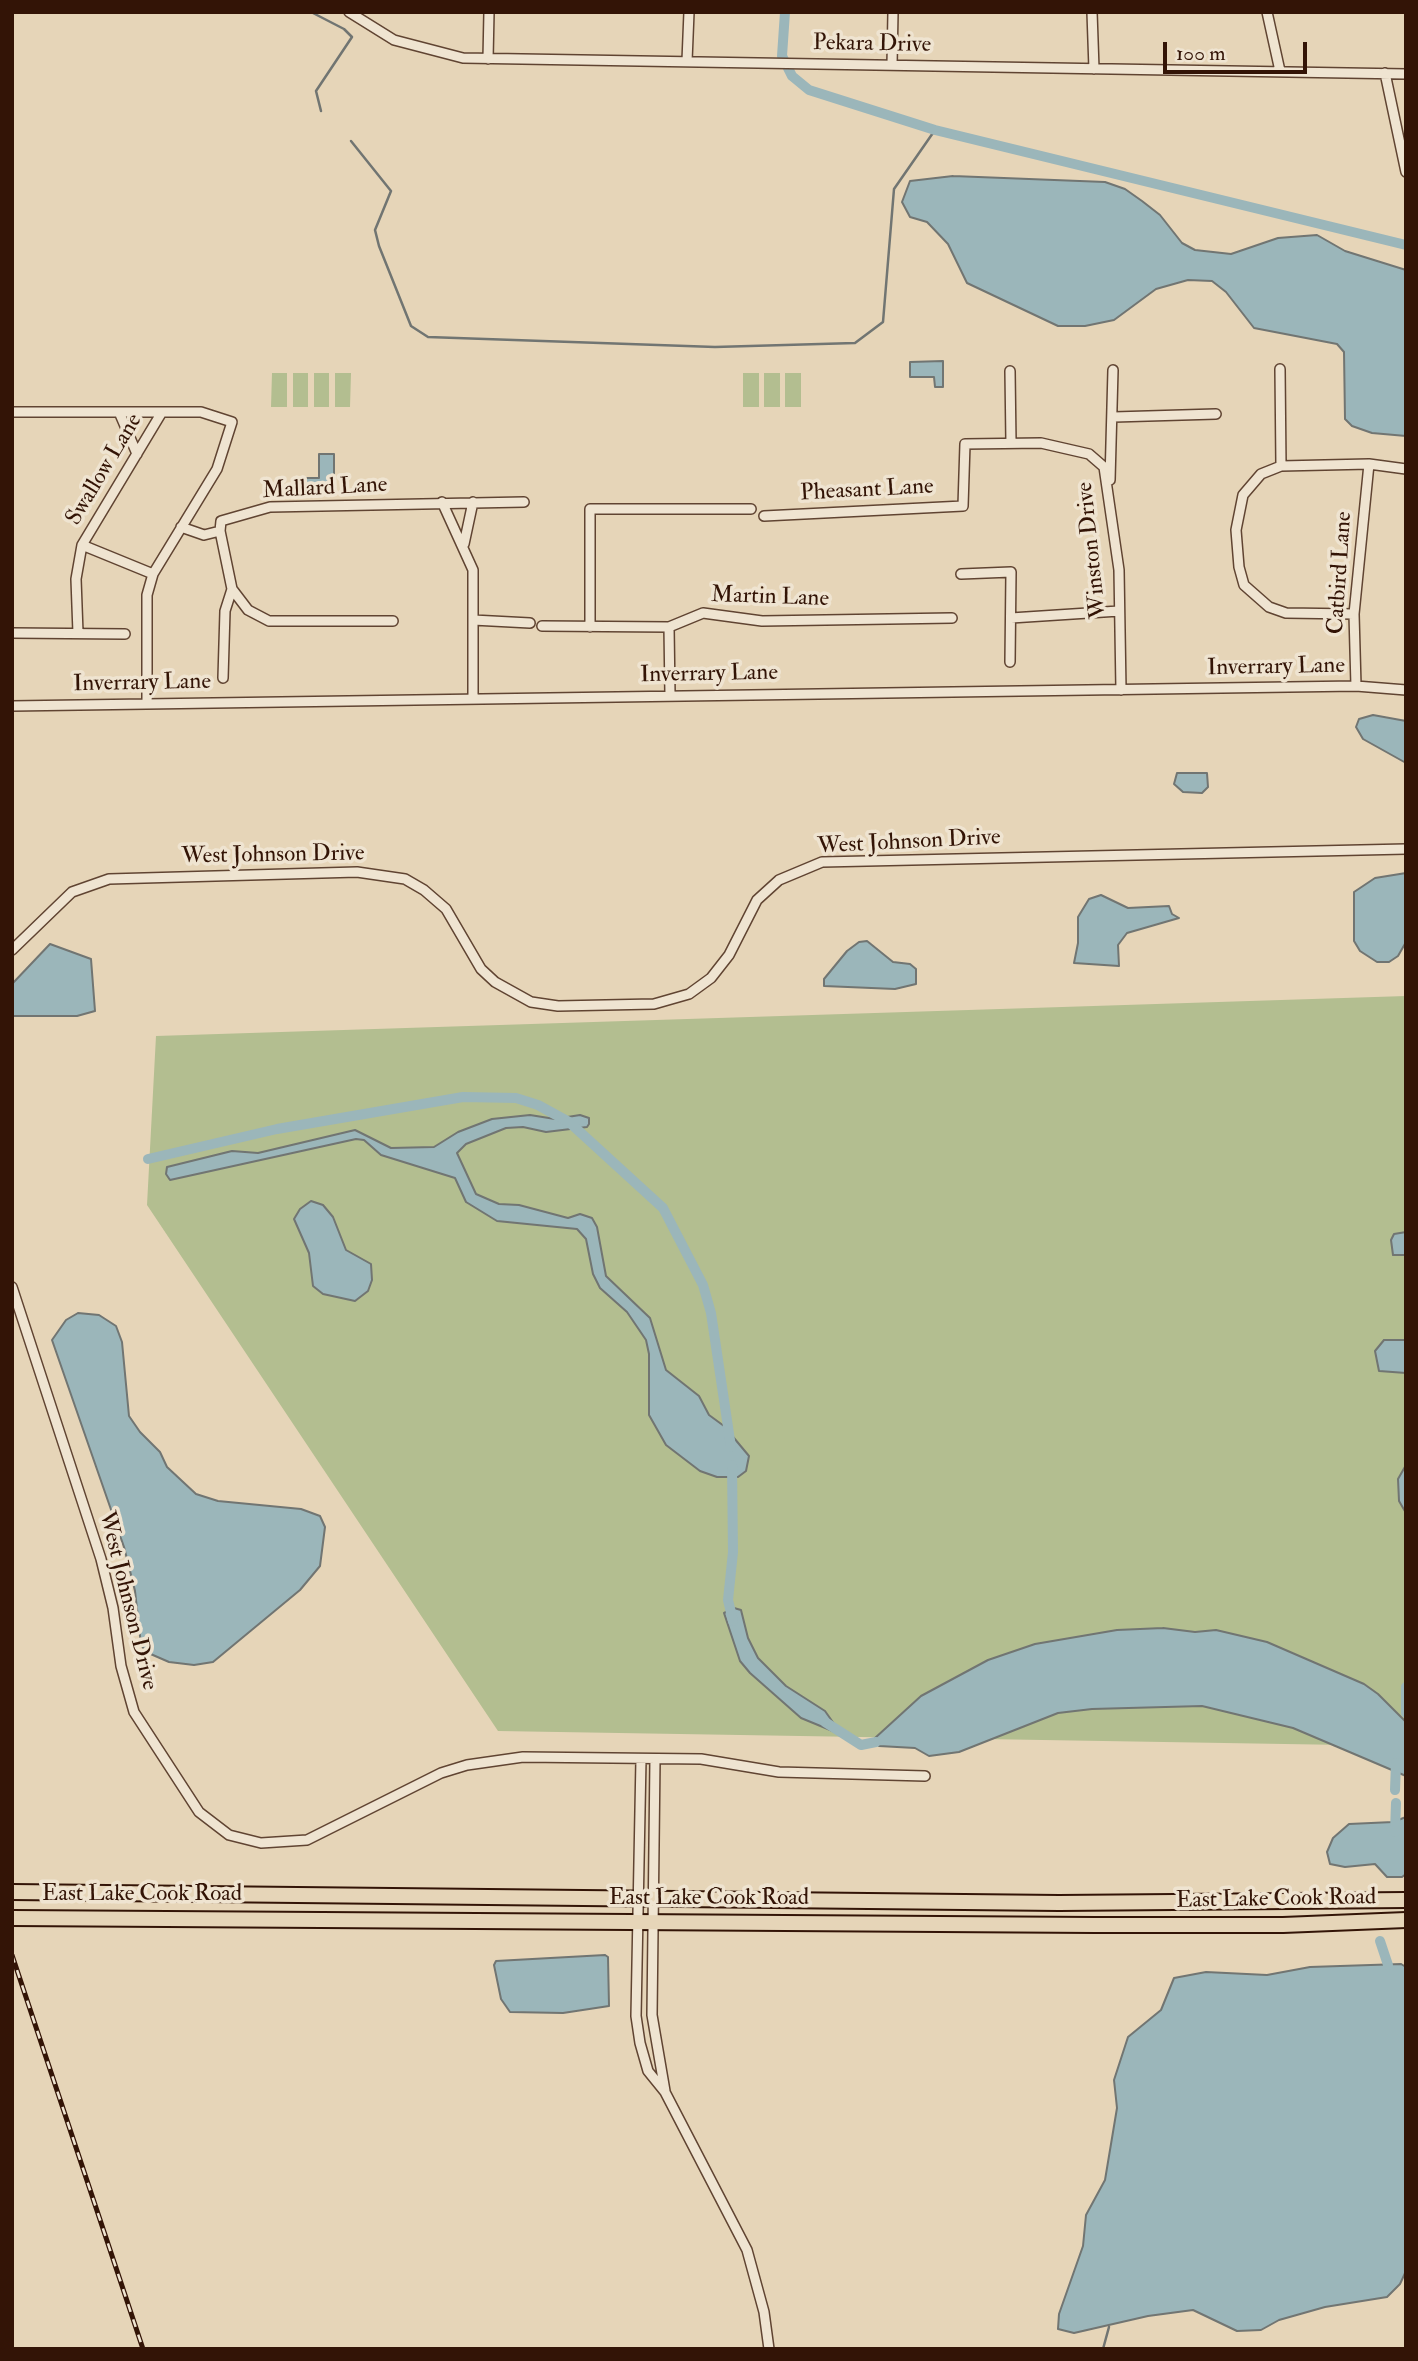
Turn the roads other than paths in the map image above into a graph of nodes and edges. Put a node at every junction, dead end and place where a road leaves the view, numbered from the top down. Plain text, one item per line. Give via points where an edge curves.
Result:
1 (349, 12) edge
2 (489, 12) edge
3 (689, 12) edge
4 (893, 12) edge
5 (1092, 12) edge
6 (1266, 12) edge
7 (488, 59) junction
8 (687, 61) junction
9 (892, 65) junction
10 (1094, 69) junction
11 (1280, 71) junction
12 (1385, 73) junction
13 (1406, 74) edge
14 (1406, 172) edge
15 (1280, 369) dead end
16 (1113, 370) dead end
17 (1010, 372) dead end
18 (12, 412) edge
19 (119, 412) junction
20 (162, 412) junction
21 (1216, 414) dead end
22 (1114, 417) junction
23 (1012, 443) junction
24 (137, 454) junction
25 (1369, 464) junction
26 (1281, 466) junction
27 (1406, 469) edge
28 (963, 496) joint
29 (1109, 499) junction
30 (442, 502) junction
31 (473, 502) junction
32 (524, 502) dead end
33 (751, 509) dead end
34 (764, 516) dead end
35 (181, 527) junction
36 (220, 531) junction
37 (464, 544) junction
38 (82, 545) junction
39 (153, 574) junction
40 (961, 575) dead end
41 (232, 589) junction
42 (1119, 611) junction
43 (1353, 614) junction
44 (952, 618) dead end
45 (1011, 618) junction
46 (473, 620) junction
47 (393, 621) dead end
48 (530, 623) dead end
49 (542, 626) dead end
50 (669, 626) junction
51 (590, 627) junction
52 (12, 632) edge
53 (78, 633) junction
54 (125, 634) dead end
55 (1010, 662) dead end
56 (223, 678) dead end
57 (1356, 686) junction
58 (1121, 690) junction
59 (1406, 690) edge
60 (670, 695) junction
61 (473, 699) junction
62 (147, 702) junction
63 (12, 706) edge
64 (1406, 849) edge
65 (12, 950) edge
66 (12, 1287) edge
67 (641, 1759) junction
68 (655, 1759) junction
69 (925, 1776) dead end
70 (12, 1892) edge
71 (637, 1899) junction
72 (654, 1899) junction
73 (1406, 1900) edge
74 (1162, 1903) junction
75 (12, 1918) edge
76 (1406, 1920) edge
77 (637, 1921) junction
78 (653, 1921) junction
79 (1162, 1925) junction
80 (665, 2092) junction
81 (769, 2349) edge

1 - 7 street, Pekara Drive via 372,29 424,51
2 - 7 street
3 - 8 street
4 - 9 street
5 - 10 street
6 - 11 street
7 - 8 street, Pekara Drive
8 - 9 street, Pekara Drive
9 - 10 street, Pekara Drive
10 - 11 street, Pekara Drive
11 - 12 street, Pekara Drive
12 - 13 street, Pekara Drive
12 - 14 street
15 - 26 street
16 - 22 street
17 - 23 street
18 - 19 street
19 - 20 street
19 - 24 street
20 - 24 street, Swallow Lane
20 - 35 street via 201,412 232,422 217,469
21 - 22 street
22 - 29 street
23 - 28 street, Winston Drive via 965,444
23 - 29 street, Winston Drive via 1041,443 1089,454 1104,467
24 - 38 street, Swallow Lane
25 - 26 street
25 - 27 street
25 - 43 street, Catbird Lane
26 - 43 street via 1249,485 1238,510 1239,567 1244,585 1269,607 1286,613
28 - 34 street, Pheasant Lane via 963,506
29 - 42 street, Winston Drive via 1119,570
30 - 31 street
30 - 36 street, Mallard Lane via 270,507 221,521
30 - 37 street
31 - 32 street
31 - 37 street
33 - 51 street via 590,509
35 - 36 street via 204,535
35 - 39 street
36 - 41 street
37 - 46 street via 473,570
38 - 39 street
38 - 53 street, Swallow Lane via 76,579
39 - 62 street via 147,595
40 - 45 street via 1011,572
41 - 47 street via 248,610 269,621
41 - 56 street via 225,611
42 - 45 street
42 - 58 street, Winston Drive
43 - 57 street, Catbird Lane
44 - 50 street, Martin Lane via 762,621 703,613
45 - 55 street
46 - 48 street
46 - 61 street
49 - 51 street, Martin Lane
50 - 51 street, Martin Lane
50 - 60 street
52 - 53 street
53 - 54 street
57 - 58 street, Inverrary Lane
57 - 59 street, Inverrary Lane
58 - 60 street, Inverrary Lane
60 - 61 street, Inverrary Lane
61 - 62 street, Inverrary Lane
62 - 63 street, Inverrary Lane
64 - 65 street, West Johnson Drive via 822,862 779,880 757,900 729,955 701,986 654,1004 558,1006 531,1002 481,969 446,909 424,890 405,880 357,872 109,879 72,892
66 - 67 street, West Johnson Drive via 102,1559 134,1712 181,1789 215,1826 254,1842 307,1840 441,1773 467,1765 523,1757
67 - 68 street, West Johnson Drive
67 - 71 street
68 - 69 street, West Johnson Drive via 701,1759 779,1772
68 - 72 street
70 - 71 main road, East Lake Cook Road
71 - 72 main road, East Lake Cook Road
71 - 77 street
72 - 74 main road, East Lake Cook Road
72 - 78 street
73 - 74 main road, East Lake Cook Road
74 - 79 main road
75 - 77 main road, East Lake Cook Road
76 - 79 main road, East Lake Cook Road
77 - 78 main road, East Lake Cook Road
77 - 80 street via 640,2043 648,2071
78 - 79 main road, East Lake Cook Road
78 - 80 street via 652,2015
80 - 81 street via 747,2250

